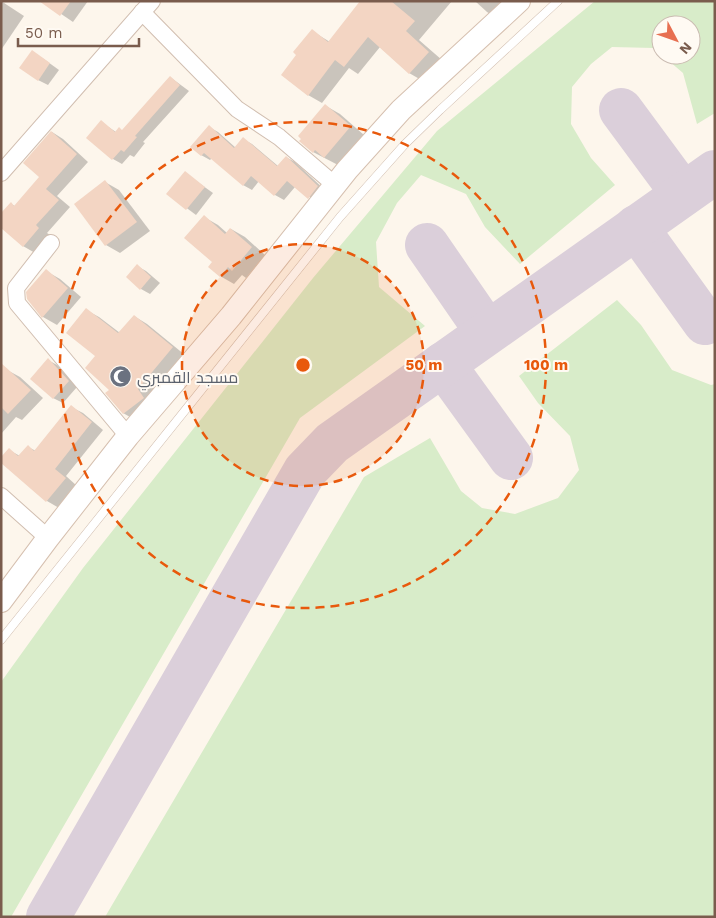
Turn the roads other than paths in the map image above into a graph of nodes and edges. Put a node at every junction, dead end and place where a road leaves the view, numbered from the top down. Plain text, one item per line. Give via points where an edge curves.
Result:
1 (519, 1) edge
2 (558, 1) edge
3 (147, 7) edge
4 (1, 173) edge
5 (335, 185) junction
6 (52, 243) dead end
7 (128, 436) junction
8 (1, 496) edge
9 (48, 538) junction
10 (1, 601) edge
11 (1, 640) edge

1 - 5 main road via 401,110
2 - 11 lane via 440,110 365,187
3 - 4 street
3 - 5 street via 237,109 278,137
5 - 7 main road via 231,316
6 - 7 street via 16,288 17,303
7 - 9 main road
8 - 9 street
9 - 10 main road

